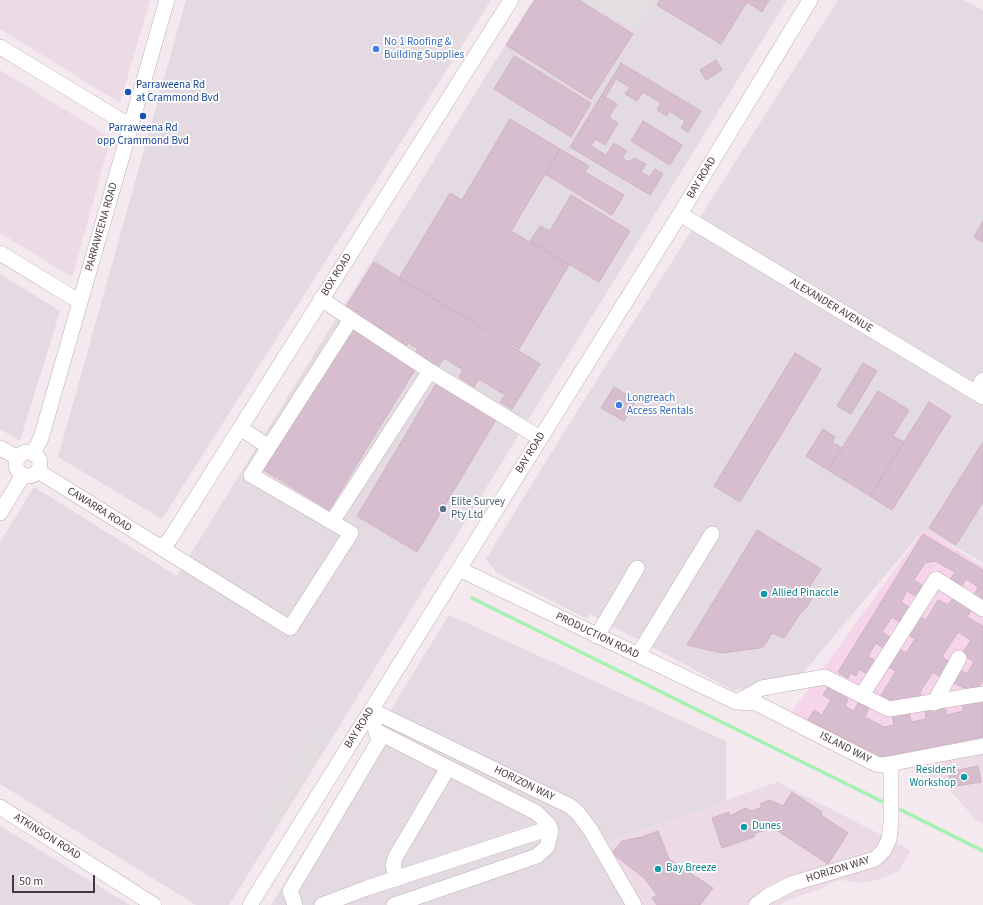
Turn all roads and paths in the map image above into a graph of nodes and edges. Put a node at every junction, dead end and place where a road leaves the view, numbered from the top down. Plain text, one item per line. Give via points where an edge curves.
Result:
1 (167, 0) edge
2 (511, 0) edge
3 (810, 0) edge
4 (0, 46) edge
5 (130, 126) junction
6 (680, 214) junction
7 (0, 253) edge
8 (321, 299) junction
9 (80, 302) junction
10 (350, 319) junction
11 (430, 371) junction
12 (980, 390) edge
13 (240, 428) junction
14 (540, 438) junction
15 (269, 447) junction
16 (0, 448) edge
17 (33, 454) junction
18 (18, 458) junction
19 (38, 471) junction
20 (23, 475) junction
21 (0, 512) edge
22 (332, 522) junction
23 (712, 534) dead end
24 (161, 548) junction
25 (637, 568) dead end
26 (459, 569) junction
27 (983, 608) edge
28 (597, 636) junction
29 (638, 655) junction
30 (959, 658) dead end
31 (983, 694) edge
32 (862, 695) junction
33 (736, 702) junction
34 (934, 703) junction
35 (368, 714) junction
36 (376, 731) junction
37 (983, 746) edge
38 (891, 767) junction
39 (448, 768) junction
40 (0, 807) edge
41 (550, 828) junction
42 (397, 878) junction
43 (154, 905) edge
44 (250, 905) edge
45 (294, 905) edge
46 (322, 905) edge
47 (394, 905) edge
48 (634, 905) edge
49 (756, 905) edge

1 - 5 street, PARRAWEENA ROAD
2 - 8 street, BOX ROAD
3 - 6 street, BAY ROAD
4 - 5 street
5 - 9 street, PARRAWEENA ROAD
6 - 12 street, ALEXANDER AVENUE
6 - 14 street, BAY ROAD
7 - 9 street
8 - 10 street
8 - 13 street, BOX ROAD
9 - 17 street, PARRAWEENA ROAD via 41,438
10 - 11 street
10 - 15 street
11 - 14 street
11 - 22 street
13 - 15 street
13 - 24 street, BOX ROAD via 170,539
14 - 26 street, BAY ROAD
15 - 22 street via 251,475
16 - 18 street
17 - 18 street via 26,452
17 - 19 street via 39,459
18 - 20 street via 16,466
19 - 20 street via 31,476
19 - 24 street, CAWARRA ROAD
20 - 21 street
22 - 24 street, CAWARRA ROAD via 351,533 290,628
23 - 29 street
25 - 28 street
26 - 28 street, PRODUCTION ROAD
26 - 35 street, BAY ROAD
27 - 32 street via 936,579
28 - 29 street, PRODUCTION ROAD
29 - 33 street, PRODUCTION ROAD
30 - 34 street
31 - 34 street
32 - 33 street via 825,677 762,688
32 - 34 street via 889,709
33 - 38 street, ISLAND WAY via 756,703 876,764
35 - 36 street
35 - 44 street, BAY ROAD
35 - 48 street, HORIZON WAY via 570,806 590,829
36 - 39 street
36 - 45 street via 379,740 290,891
37 - 38 street, ISLAND WAY
38 - 49 street, HORIZON WAY via 889,840 884,850 875,859 791,884
39 - 41 street via 538,813
39 - 42 street via 396,856 393,865
40 - 43 street, ATKINSON ROAD
41 - 42 street
41 - 47 street via 547,847 537,856
42 - 46 street

